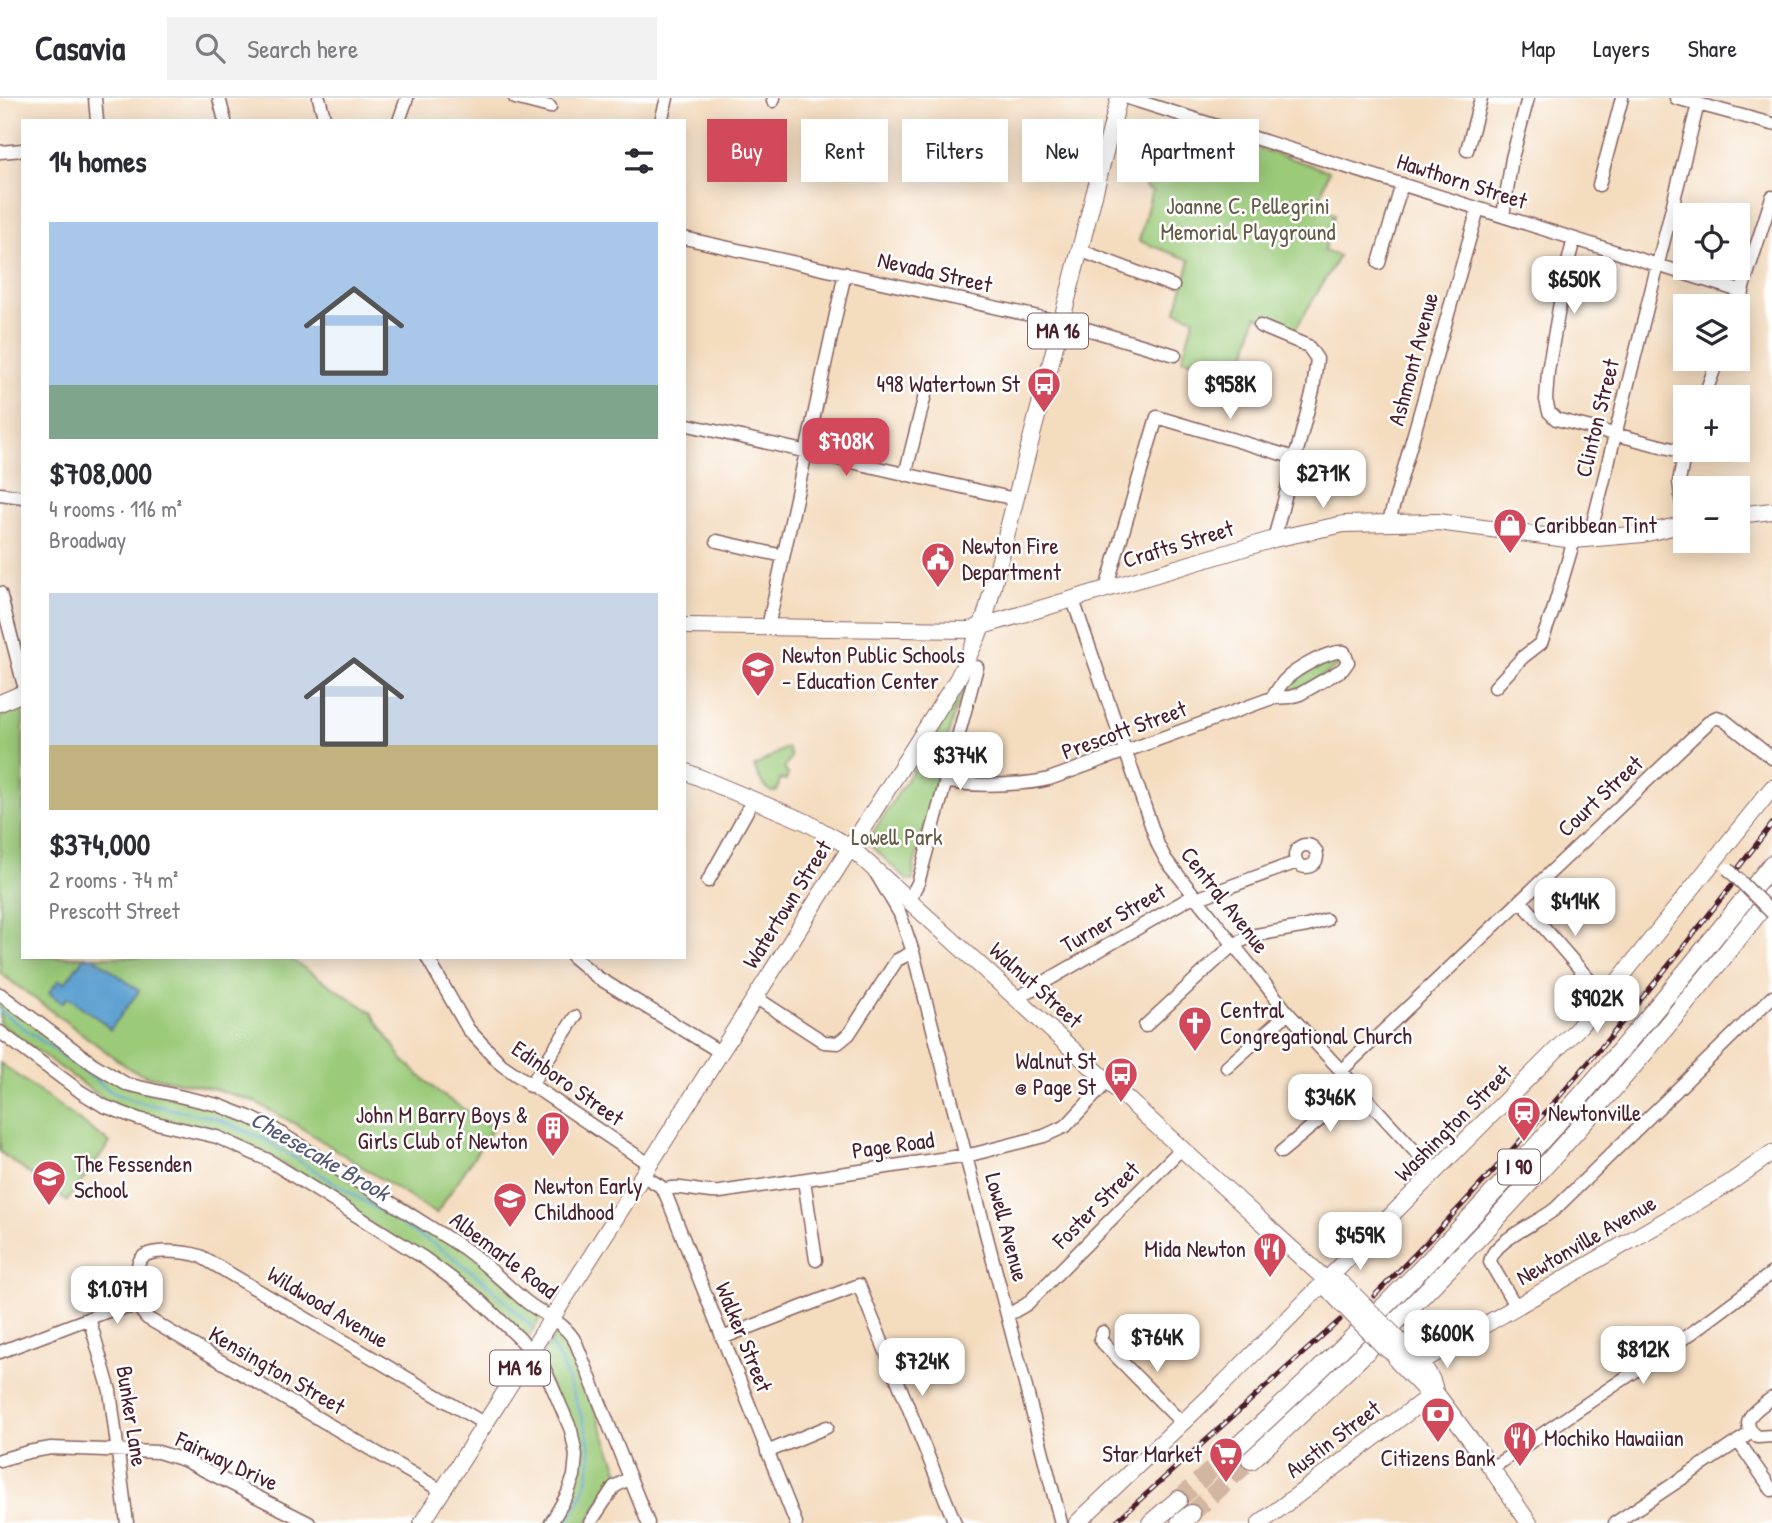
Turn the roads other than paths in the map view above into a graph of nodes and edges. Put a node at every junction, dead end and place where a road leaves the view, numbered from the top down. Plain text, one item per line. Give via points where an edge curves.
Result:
1 (95, 98) edge
2 (219, 98) edge
3 (319, 98) edge
4 (407, 98) edge
5 (515, 98) edge
6 (667, 98) edge
7 (1119, 98) edge
8 (1128, 98) edge
9 (1481, 98) edge
10 (1528, 98) edge
11 (1622, 98) edge
12 (1687, 100) edge
13 (550, 107) dead end
14 (97, 119) edge
15 (224, 119) edge
16 (324, 119) edge
17 (400, 119) edge
18 (662, 119) edge
19 (1772, 124) edge
20 (21, 150) edge
21 (1467, 150) dead end
22 (0, 152) edge
23 (1402, 184) junction
24 (1599, 185) dead end
25 (1772, 197) edge
26 (1478, 209) junction
27 (1503, 216) junction
28 (686, 238) edge
29 (1574, 239) junction
30 (1079, 250) junction
31 (1379, 263) dead end
32 (1657, 265) junction
33 (845, 273) junction
34 (1173, 286) dead end
35 (1743, 292) joint
36 (1060, 322) junction
37 (1259, 326) dead end
38 (1175, 355) dead end
39 (926, 391) dead end
40 (686, 424) edge
41 (1615, 435) junction
42 (1673, 448) edge
43 (806, 452) junction
44 (1294, 458) junction
45 (905, 475) junction
46 (0, 494) edge
47 (21, 497) edge
48 (1015, 499) junction
49 (1772, 511) edge
50 (1750, 514) edge
51 (1389, 521) junction
52 (1673, 527) edge
53 (1582, 539) junction
54 (1274, 540) junction
55 (718, 541) dead end
56 (783, 556) junction
57 (1106, 589) junction
58 (0, 593) edge
59 (1073, 600) junction
60 (686, 626) edge
61 (768, 627) junction
62 (981, 627) junction
63 (977, 667) dead end
64 (21, 674) edge
65 (1495, 687) dead end
66 (21, 694) edge
67 (1272, 698) junction
68 (0, 704) edge
69 (1126, 751) junction
70 (1772, 758) edge
71 (686, 772) edge
72 (945, 781) junction
73 (1772, 788) edge
74 (753, 800) junction
75 (850, 847) junction
76 (1297, 862) dead end
77 (870, 864) junction
78 (1721, 864) junction
79 (1772, 864) edge
80 (708, 881) dead end
81 (1772, 895) edge
82 (1195, 898) junction
83 (909, 900) junction
84 (1520, 900) junction
85 (923, 913) junction
86 (1772, 913) edge
87 (1326, 920) dead end
88 (1234, 944) junction
89 (912, 947) junction
90 (428, 959) edge
91 (576, 959) edge
92 (0, 994) edge
93 (755, 997) junction
94 (1772, 997) edge
95 (1017, 998) junction
96 (1605, 998) junction
97 (1288, 1013) junction
98 (575, 1017) dead end
99 (1145, 1026) dead end
100 (0, 1032) edge
101 (720, 1052) junction
102 (1227, 1067) dead end
103 (1341, 1071) junction
104 (1108, 1082) junction
105 (530, 1086) junction
106 (1357, 1089) junction
107 (1181, 1149) junction
108 (1281, 1152) dead end
109 (1772, 1153) edge
110 (967, 1156) junction
111 (646, 1169) junction
112 (1435, 1172) junction
113 (804, 1180) junction
114 (663, 1190) junction
115 (817, 1260) dead end
116 (1772, 1273) edge
117 (1326, 1280) junction
118 (139, 1306) junction
119 (1516, 1307) junction
120 (1008, 1315) junction
121 (89, 1318) junction
122 (552, 1318) junction
123 (1103, 1332) dead end
124 (722, 1338) junction
125 (1390, 1342) junction
126 (531, 1351) junction
127 (0, 1352) edge
128 (1419, 1363) junction
129 (1435, 1392) junction
130 (1772, 1398) edge
131 (485, 1424) junction
132 (1183, 1424) junction
133 (827, 1427) dead end
134 (1752, 1432) junction
135 (1772, 1436) edge
136 (1738, 1441) junction
137 (1238, 1446) tunnel mouth
138 (117, 1449) junction
139 (767, 1452) junction
140 (0, 1460) edge
141 (1251, 1460) tunnel mouth
142 (1492, 1468) junction
143 (630, 1478) junction
144 (1772, 1490) edge
145 (442, 1491) junction
146 (1178, 1500) tunnel mouth
147 (1526, 1522) edge
148 (127, 1523) edge
149 (309, 1523) edge
150 (422, 1523) edge
151 (551, 1523) edge
152 (590, 1523) edge
153 (648, 1523) edge
154 (796, 1523) edge
155 (955, 1523) edge
156 (1061, 1523) edge
157 (1077, 1523) edge
158 (1151, 1523) edge
159 (1260, 1523) edge
160 (1615, 1523) edge

1 - 14 street
2 - 15 street
3 - 16 street
4 - 17 street
5 - 13 street
6 - 18 street
7 - 30 main road, Watertown Street / MA 16
8 - 23 street, Hawthorn Street
9 - 21 street
10 - 27 street
11 - 24 street
12 - 19 street
12 - 32 street, Clinton Street
20 - 22 street
23 - 26 street, Hawthorn Street
23 - 31 street
25 - 35 street
26 - 27 street, Hawthorn Street
26 - 51 street, Ashmont Avenue
27 - 29 street, Hawthorn Street
28 - 33 street, Nevada Street
29 - 32 street, Hawthorn Street
29 - 41 street via 1557,316 1547,389 1549,412 1556,419
30 - 34 street
30 - 36 main road, Watertown Street / MA 16
32 - 35 street, Hawthorn Street
32 - 41 street, Clinton Street
33 - 36 street, Nevada Street
33 - 43 street
36 - 38 street, Nevada Street
36 - 48 main road, Watertown Street / MA 16
37 - 44 street via 1308,346 1317,359 1314,390
39 - 45 street
40 - 43 street
41 - 42 street
41 - 53 street, Clinton Street
43 - 45 street
43 - 56 street
44 - 54 street
44 - 57 street via 1157,417
45 - 48 street
46 - 47 street
48 - 62 main road, Watertown Street / MA 16
49 - 50 main road
51 - 53 main road, Crafts Street via 1463,523
51 - 54 main road, Crafts Street via 1344,524
52 - 53 main road, Crafts Street
53 - 65 street, Clinton Street via 1541,643
54 - 57 main road, Crafts Street
55 - 56 street
56 - 61 street
57 - 59 main road, Crafts Street
58 - 64 street
59 - 62 main road, Crafts Street
59 - 69 street, Central Avenue
60 - 61 main road, Crafts Street
61 - 62 main road, Crafts Street
62 - 75 main road, Watertown Street / MA 16 via 958,678
63 - 72 street
66 - 68 main road
67 - 67 street, Prescott Street via 1300,694 1343,669 1347,657 1339,651 1326,655 1286,678
67 - 69 street, Prescott Street
69 - 72 street, Prescott Street via 1033,783
69 - 82 street, Central Avenue via 1162,853
70 - 84 street, Court Street via 1724,720 1711,720
71 - 74 main road, Walnut Street
72 - 83 street via 918,883
73 - 78 main road, Washington Street
74 - 75 main road, Walnut Street
74 - 80 street
75 - 77 main road, Walnut Street
75 - 93 main road, Watertown Street / MA 16
76 - 82 street, Turner Street
77 - 83 main road, Walnut Street
77 - 89 street, Lowell Avenue via 898,910
78 - 86 street, bridge
78 - 96 main road, Washington Street
79 - 137 highway, I 90 via 1640,1030 1519,1167 1399,1292
81 - 141 highway, I 90 via 1637,1062 1522,1192 1364,1354
82 - 88 street, Central Avenue
82 - 95 street, Turner Street
83 - 85 main road, Walnut Street
84 - 96 street
84 - 103 street, Court Street
85 - 89 street via 914,926
85 - 95 main road, Walnut Street
87 - 88 street
88 - 97 street, Central Avenue
88 - 99 street
89 - 93 street via 897,960 849,1034 838,1043 824,1042
89 - 110 street, Lowell Avenue
90 - 105 street, Edinboro Street via 473,1034
91 - 101 street
92 - 122 street, Albemarle Road via 125,1084 227,1108 281,1134 465,1249
93 - 101 main road, Watertown Street / MA 16
94 - 119 street via 1555,1209 1496,1247 1490,1262
95 - 104 main road, Walnut Street
96 - 112 main road, Washington Street
97 - 102 street
97 - 103 street, Central Avenue
98 - 105 street
100 - 126 street via 104,1106 218,1137 268,1160 445,1272
101 - 111 main road, Watertown Street / MA 16
103 - 106 street, Central Avenue
104 - 107 main road, Walnut Street
104 - 110 street, Page Road via 1056,1132
105 - 111 street, Edinboro Street
106 - 108 street
106 - 112 street, Central Avenue
107 - 117 main road, Walnut Street
107 - 120 street, Foster Street via 1027,1304
109 - 119 main road, Newtonville Avenue via 1728,1184
110 - 113 street, Page Road
110 - 120 street, Lowell Avenue
111 - 114 street
111 - 122 main road, Watertown Street / MA 16
112 - 117 main road, Washington Street
113 - 114 street, Page Road via 713,1193 674,1187
113 - 115 street
114 - 124 street, Walker Street
116 - 142 street
117 - 125 main road, Walnut Street, bridge via 1341,1283 1349,1300
117 - 132 main road, Washington Street
118 - 121 street
118 - 131 street, Wildwood Avenue via 138,1269 143,1256 154,1252 200,1256
118 - 145 street, Kensington Street via 150,1319
119 - 128 main road, Newtonville Avenue
120 - 156 street, Lowell Avenue
121 - 127 street
121 - 138 street, Bunker Lane via 110,1391
122 - 126 main road, Watertown Street / MA 16
122 - 143 street, Albemarle Road via 567,1328 576,1343
123 - 132 street via 1100,1339 1104,1344
124 - 139 street, Walker Street
124 - 155 street via 859,1285
125 - 128 main road, Walnut Street
125 - 129 main road, Walnut Street via 1419,1385
126 - 131 main road, Watertown Street / MA 16
126 - 151 street via 544,1367 568,1421 576,1455 571,1485
128 - 129 main road, Walnut Street
129 - 142 main road, Walnut Street
129 - 159 main road, Austin Street
130 - 134 street via 1752,1413
131 - 145 main road, Watertown Street / MA 16
132 - 157 main road, Washington Street
133 - 139 street
134 - 135 street via 1763,1438
134 - 136 street
136 - 144 street
136 - 160 street
138 - 140 street, Fairway Drive via 51,1448
138 - 148 street, Bunker Lane
138 - 149 street, Fairway Drive via 178,1457
139 - 154 street, Walker Street
142 - 147 main road, Walnut Street
143 - 152 street via 614,1487
143 - 153 street, Albemarle Road
145 - 150 main road, Watertown Street / MA 16
146 - 158 highway

